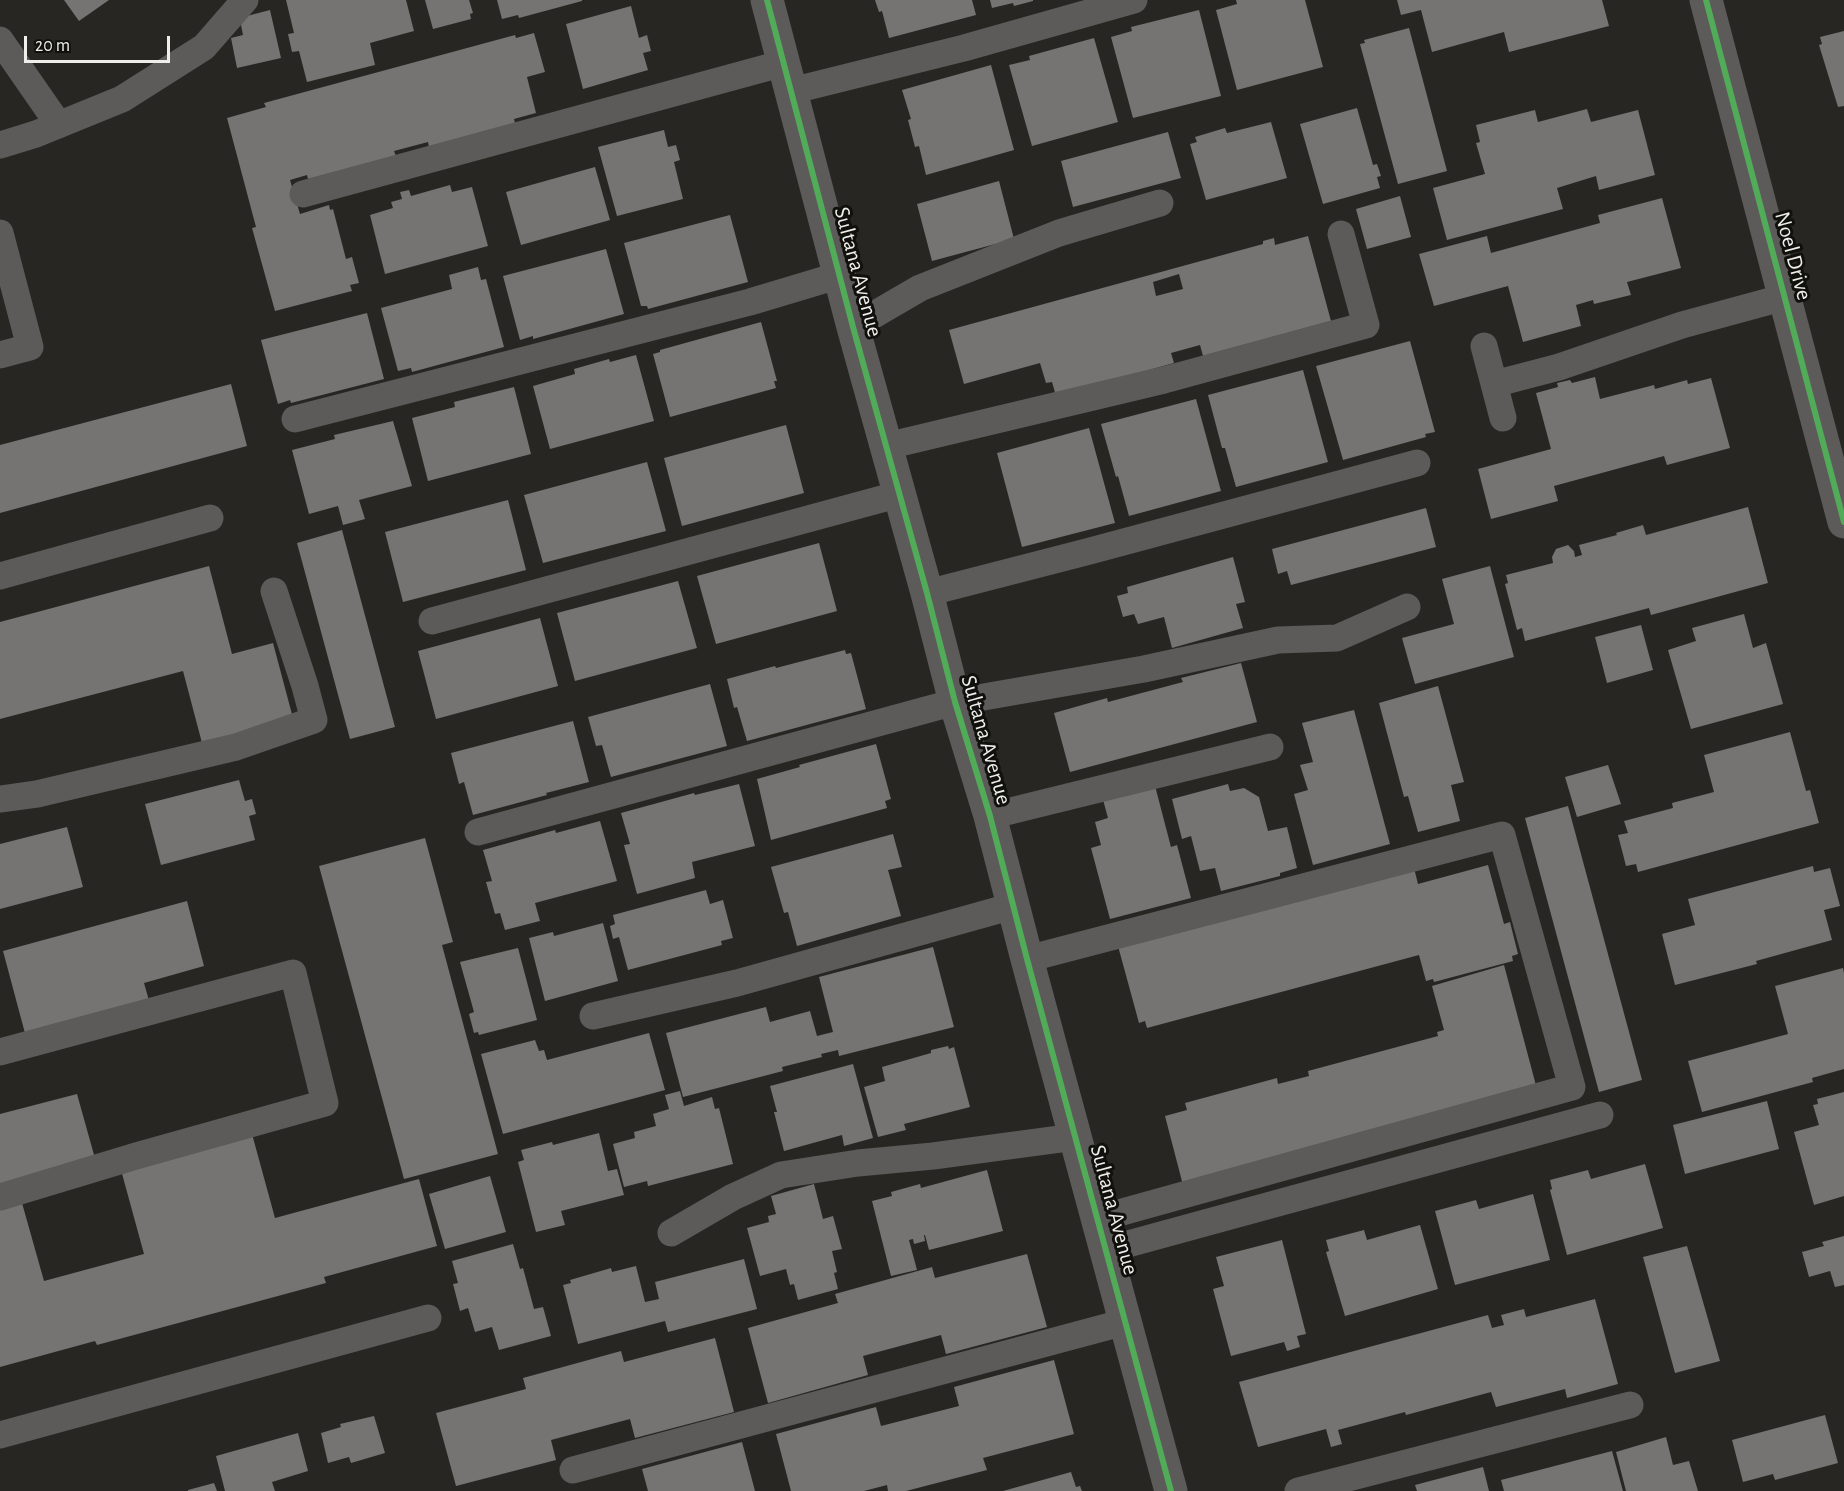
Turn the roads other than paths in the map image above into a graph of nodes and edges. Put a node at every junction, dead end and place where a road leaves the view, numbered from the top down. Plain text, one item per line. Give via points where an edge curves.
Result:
1 (245, 0) edge
2 (766, 0) edge
3 (1134, 0) edge
4 (1706, 0) edge
5 (0, 40) edge
6 (788, 77) junction
7 (59, 125) junction
8 (0, 145) edge
9 (303, 194) dead end
10 (1160, 204) dead end
11 (0, 233) edge
12 (1341, 234) dead end
13 (840, 275) junction
14 (1785, 297) junction
15 (853, 327) junction
16 (1484, 346) dead end
17 (0, 355) edge
18 (1494, 384) junction
19 (1503, 418) dead end
20 (295, 419) dead end
21 (887, 446) junction
22 (1418, 462) dead end
23 (900, 495) junction
24 (210, 518) dead end
25 (1844, 522) edge
26 (0, 576) edge
27 (274, 591) dead end
28 (927, 593) junction
29 (1407, 607) dead end
30 (432, 621) dead end
31 (955, 702) junction
32 (1270, 747) dead end
33 (0, 799) edge
34 (990, 816) junction
35 (478, 832) dead end
36 (1013, 906) junction
37 (1027, 959) junction
38 (593, 1016) dead end
39 (0, 1052) edge
40 (1600, 1115) dead end
41 (1076, 1137) junction
42 (0, 1197) edge
43 (1097, 1219) junction
44 (671, 1233) dead end
45 (1106, 1250) junction
46 (428, 1318) dead end
47 (1125, 1322) junction
48 (1630, 1405) dead end
49 (0, 1435) edge
50 (573, 1470) dead end
51 (1171, 1491) edge
52 (1298, 1491) edge

1 - 7 lane via 204,48 122,99
2 - 6 street, Sultana Avenue
3 - 6 lane via 964,48
4 - 14 street, Noel Drive
5 - 7 lane
6 - 9 lane
6 - 13 street, Sultana Avenue
7 - 8 lane
10 - 15 lane via 1059,233 920,288
11 - 17 lane via 30,347
12 - 21 lane via 1366,325 1164,380
13 - 15 street, Sultana Avenue
13 - 20 lane via 750,302
14 - 18 lane
14 - 25 street, Noel Drive
15 - 21 street, Sultana Avenue
16 - 18 lane
18 - 19 lane
21 - 23 street, Sultana Avenue
22 - 28 lane
23 - 28 street, Sultana Avenue
23 - 30 lane
24 - 26 lane
27 - 33 lane via 314,720 236,747 38,794
28 - 31 street, Sultana Avenue
29 - 31 lane via 1337,638 1278,640 1144,669
31 - 34 street, Sultana Avenue
31 - 35 lane
32 - 34 lane
34 - 36 street, Sultana Avenue
36 - 37 street, Sultana Avenue
36 - 38 lane via 737,983
37 - 41 street, Sultana Avenue
37 - 43 lane via 1502,835 1572,1087
39 - 42 lane via 293,973 326,1102
40 - 45 lane
41 - 43 street, Sultana Avenue
41 - 44 lane via 781,1175
43 - 45 street, Sultana Avenue
45 - 47 street, Sultana Avenue
46 - 49 lane
47 - 50 lane
47 - 51 street, Sultana Avenue
48 - 52 lane

